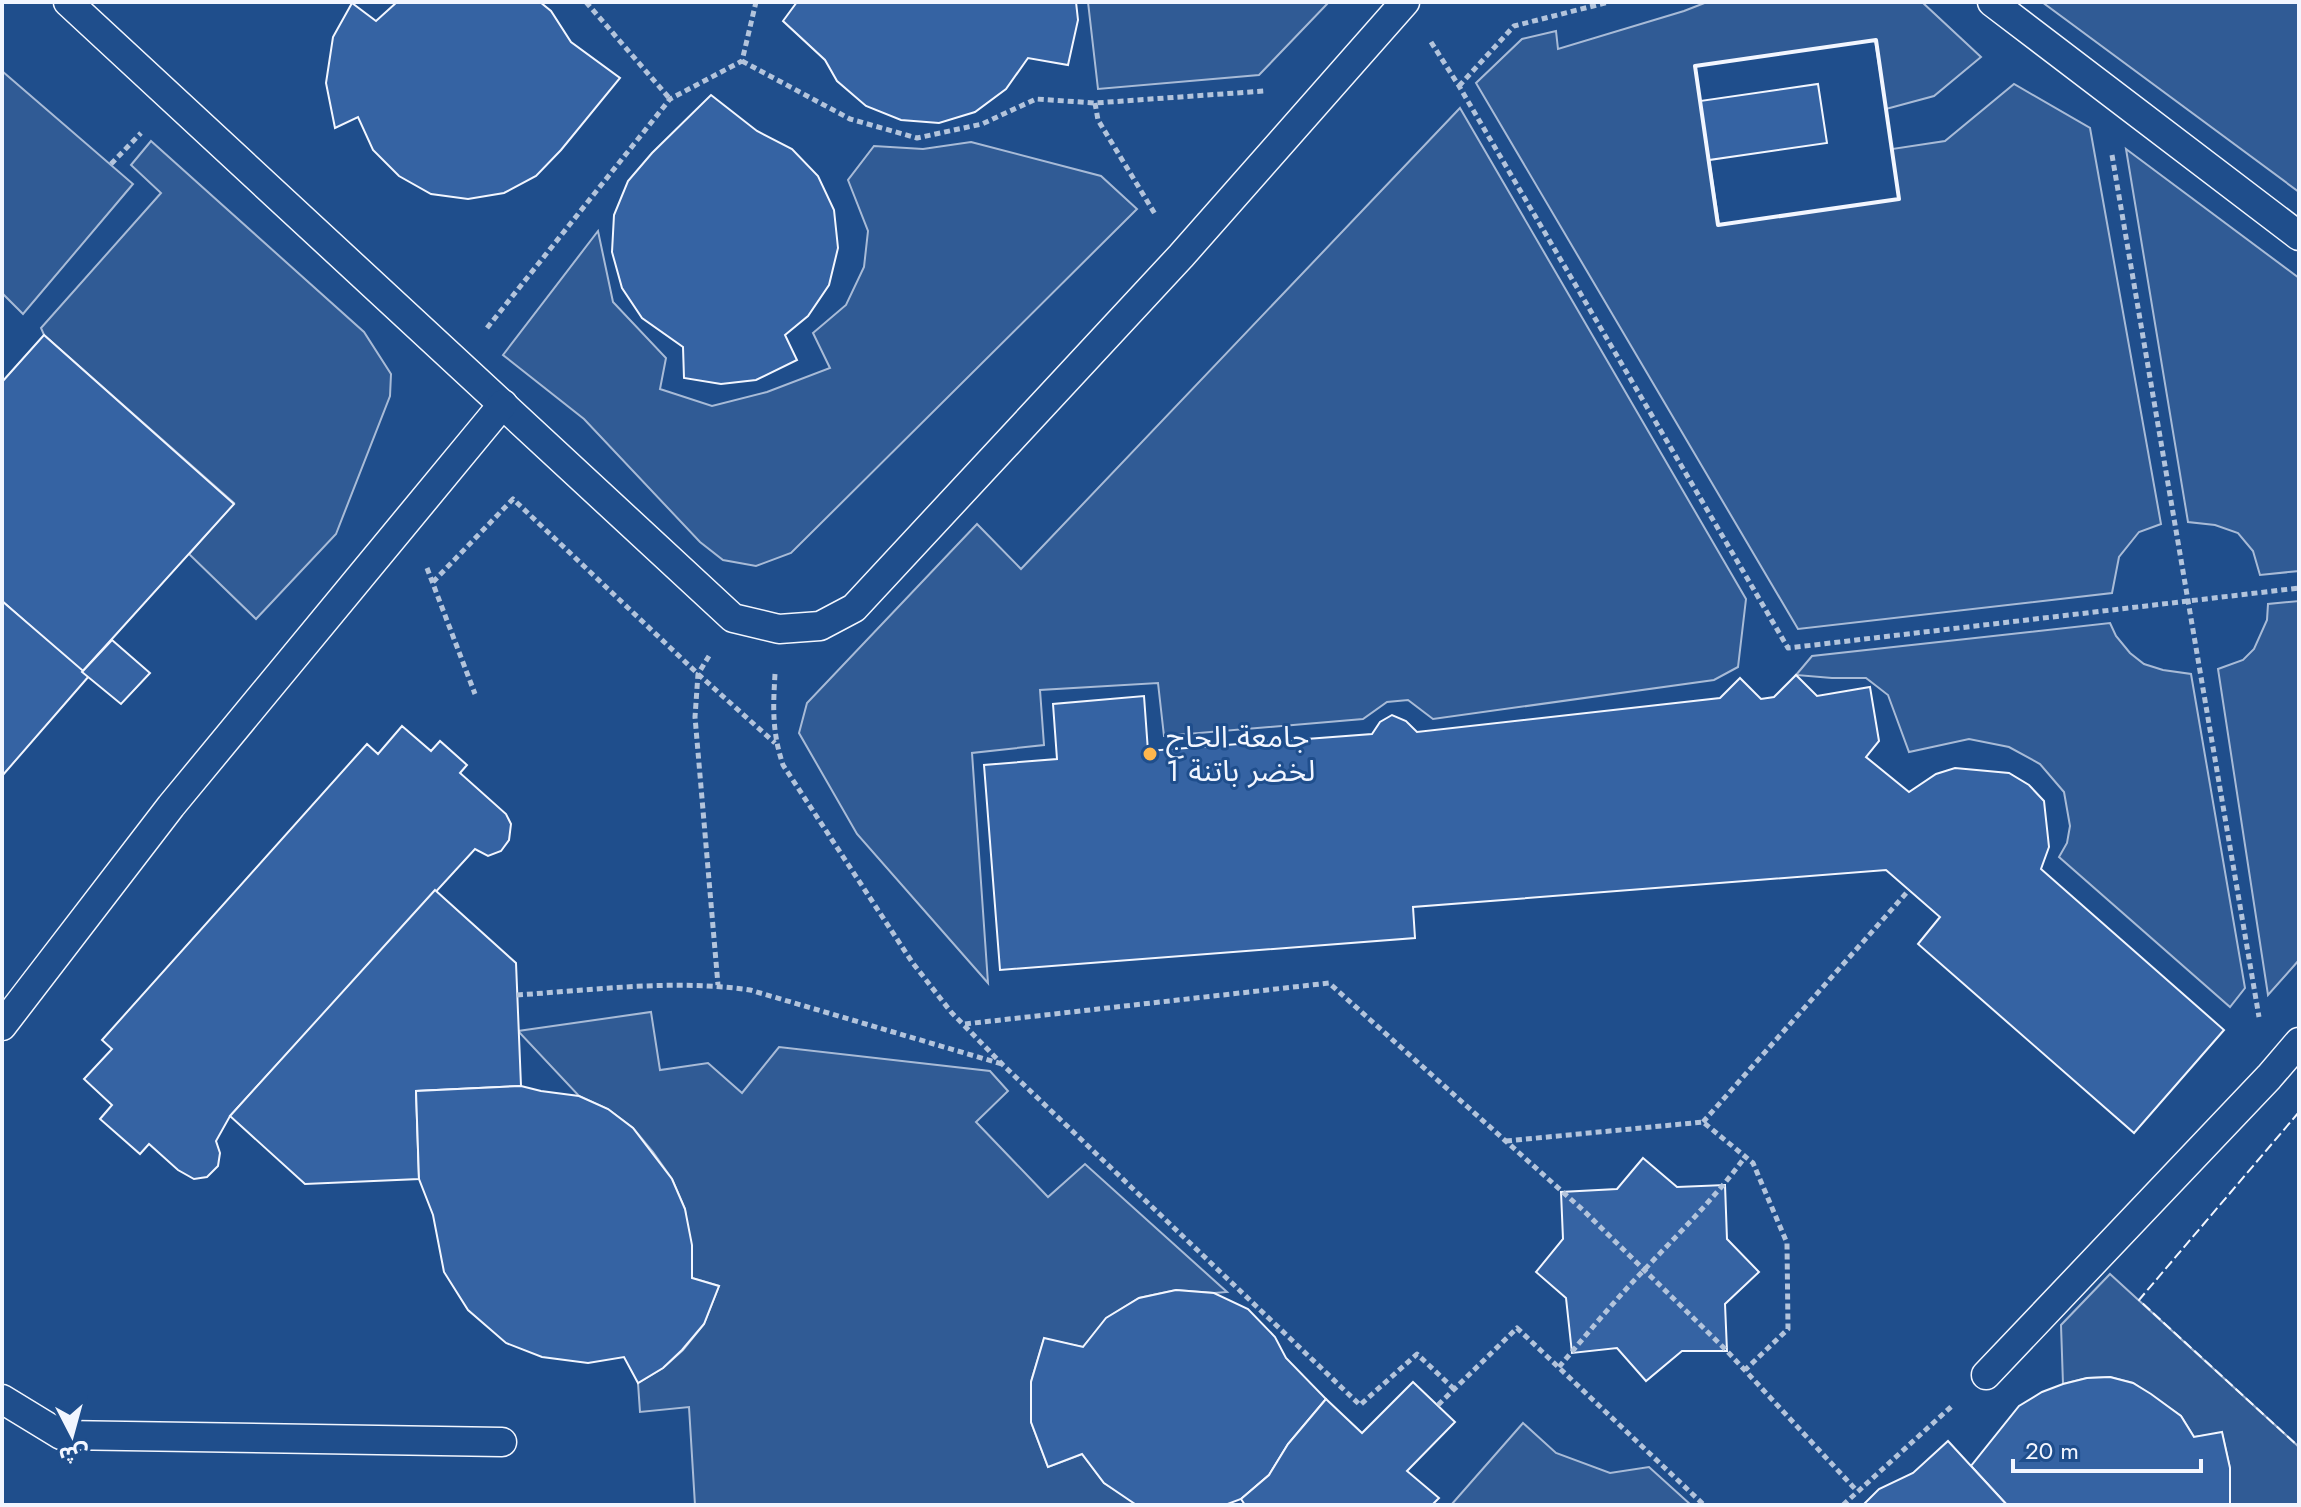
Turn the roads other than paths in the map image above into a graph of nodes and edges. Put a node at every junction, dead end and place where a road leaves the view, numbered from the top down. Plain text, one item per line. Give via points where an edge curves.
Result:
1 (68, 2) edge
2 (1405, 2) edge
3 (1992, 2) edge
4 (2299, 236) edge
5 (503, 404) junction
6 (2, 1026) edge
7 (2299, 1042) edge
8 (1986, 1375) road end
9 (2, 1399) edge
10 (502, 1442) dead end

1 - 5 lane
2 - 5 lane via 1181,256 854,608 820,626 779,629 733,618
3 - 4 lane
5 - 6 lane via 171,806
7 - 8 lane
9 - 10 lane via 61,1435

